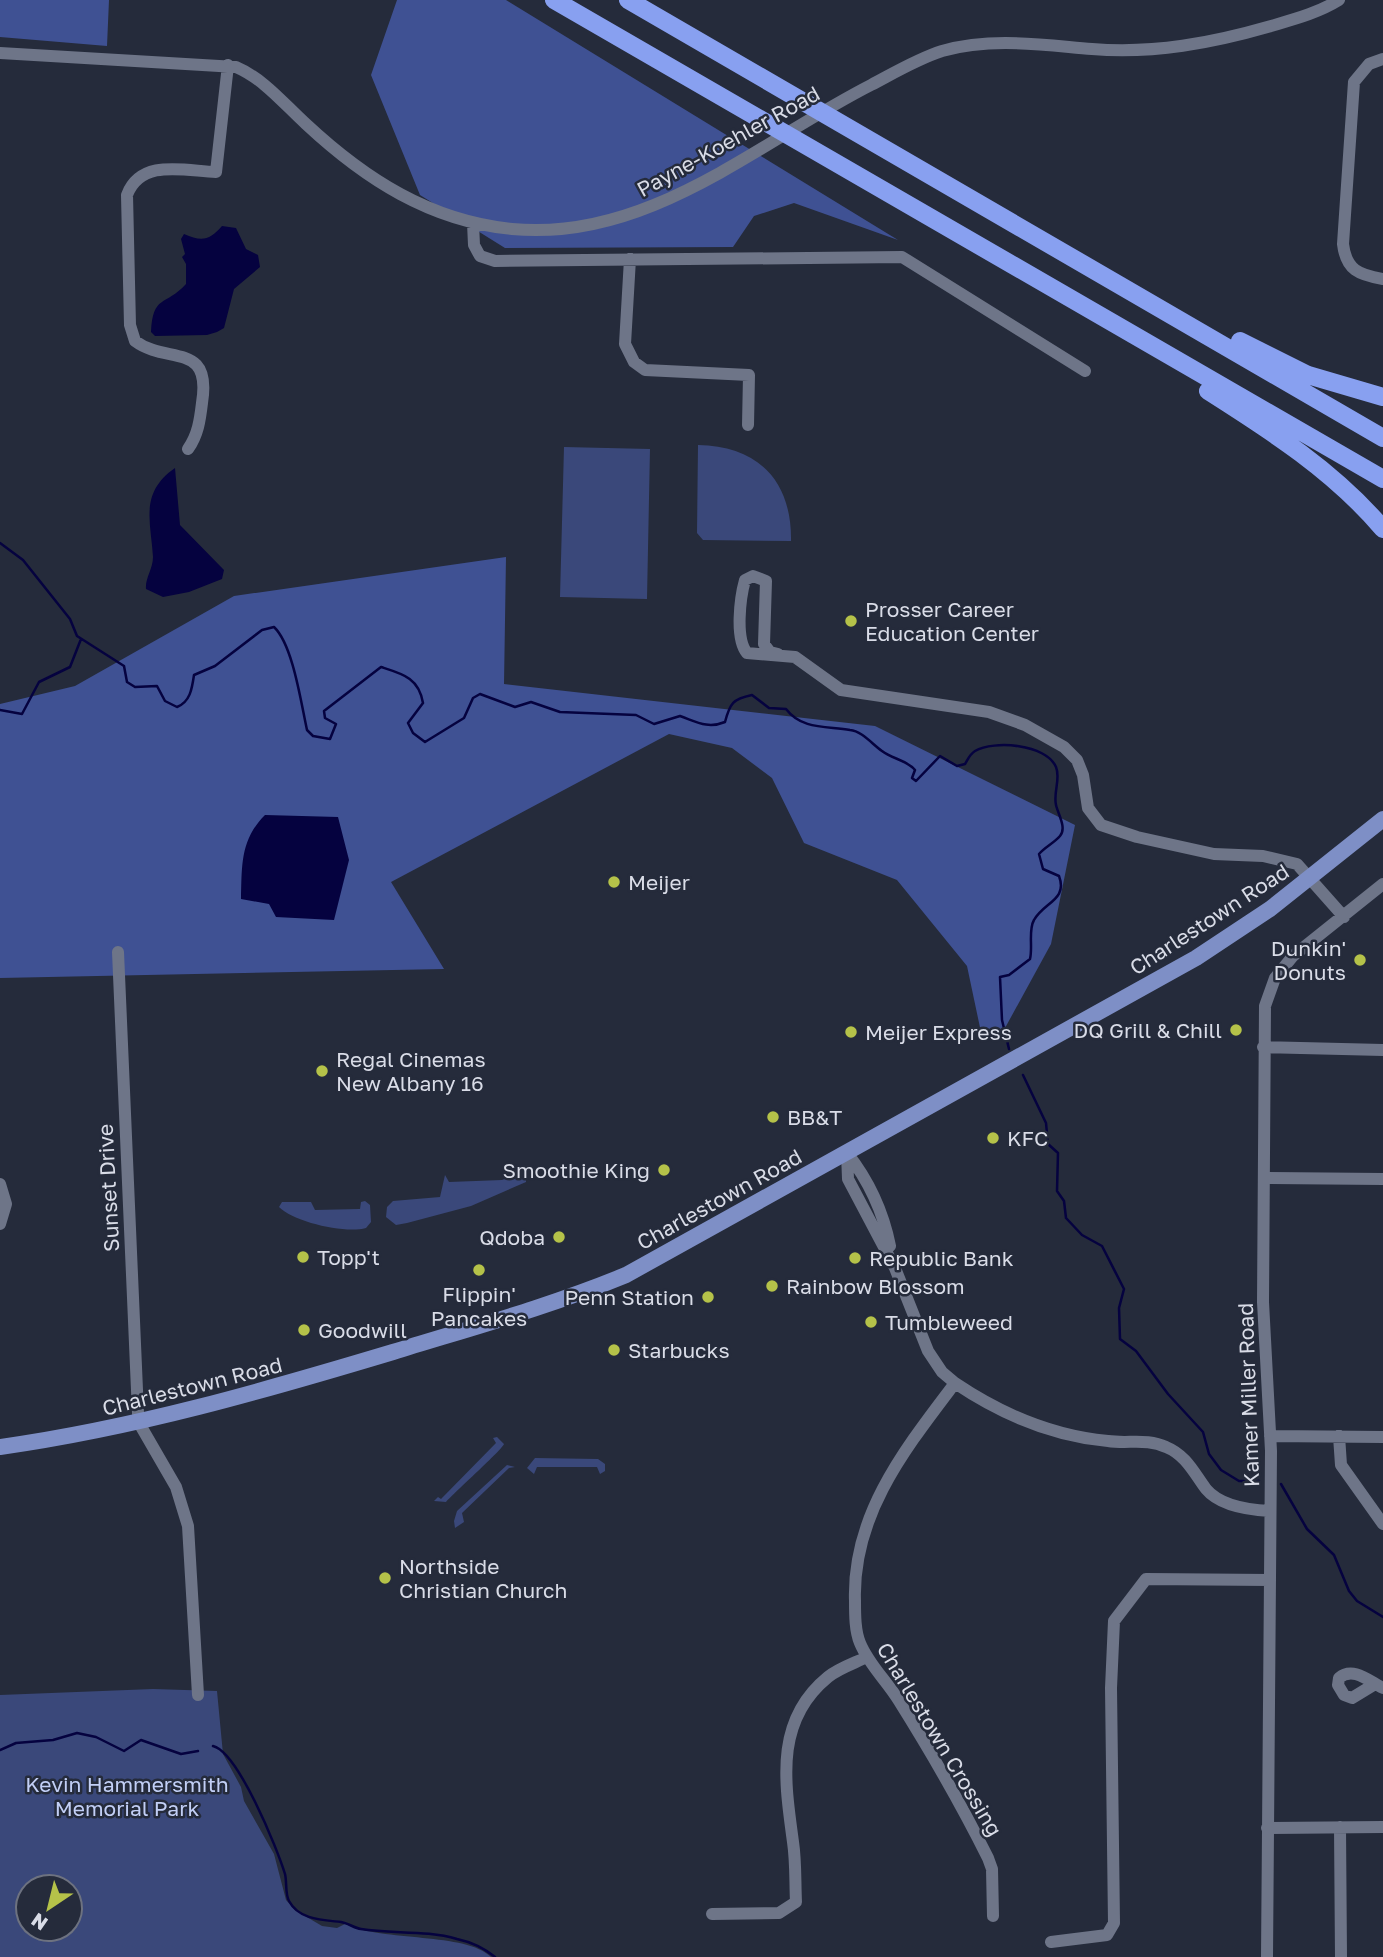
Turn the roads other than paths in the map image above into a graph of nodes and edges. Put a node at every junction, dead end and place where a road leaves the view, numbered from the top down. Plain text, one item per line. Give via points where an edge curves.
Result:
1 (554, 0) edge
2 (628, 0) edge
3 (1339, 0) edge
4 (0, 53) edge
5 (1383, 59) edge
6 (228, 65) junction
7 (473, 223) junction
8 (990, 251) junction
9 (630, 259) junction
10 (1087, 265) junction
11 (1383, 279) edge
12 (1085, 371) dead end
13 (1383, 397) edge
14 (748, 425) dead end
15 (1383, 438) edge
16 (188, 449) dead end
17 (1383, 479) edge
18 (1383, 528) edge
19 (778, 654) junction
20 (1383, 819) edge
21 (1312, 877) junction
22 (1383, 884) edge
23 (1344, 917) junction
24 (118, 952) dead end
25 (1263, 1047) junction
26 (1383, 1050) edge
27 (847, 1153) junction
28 (1265, 1178) junction
29 (1383, 1179) edge
30 (0, 1184) edge
31 (0, 1224) edge
32 (955, 1384) junction
33 (139, 1423) junction
34 (1270, 1436) junction
35 (1339, 1436) junction
36 (1383, 1437) edge
37 (0, 1447) edge
38 (1270, 1511) junction
39 (1383, 1524) edge
40 (1270, 1580) junction
41 (867, 1657) junction
42 (198, 1695) dead end
43 (1340, 1827) junction
44 (1383, 1827) edge
45 (1267, 1828) junction
46 (712, 1914) dead end
47 (993, 1916) dead end
48 (1051, 1942) dead end
49 (1267, 1957) edge
50 (1341, 1957) edge

1 - 8 highway
2 - 10 highway
3 - 7 street, Payne-Koehler Road via 1311,14 1173,49 1095,50 1013,42 965,46 928,56 670,199 613,221 553,230
4 - 6 street, Payne-Koehler Road
5 - 11 street via 1368,64 1354,82 1343,244 1349,267 1362,276
6 - 7 street, Payne-Koehler Road via 259,80 382,185 435,211
6 - 16 street via 216,172 157,169 136,177 127,195 130,325 135,341 182,355 203,374 198,428
7 - 9 street via 474,245 480,256 495,261
8 - 17 highway
8 - 18 highway via 1308,457
9 - 12 street via 902,257
9 - 14 street via 627,353 645,370 748,375
10 - 13 highway via 1289,367
10 - 15 highway
19 - 19 street via 764,644 766,581 753,576 744,585 742,645 752,655
19 - 21 street via 794,657 841,690 989,712 1025,725 1064,747 1077,760 1088,808 1108,829 1214,854 1275,858 1297,864
20 - 21 main road, Charlestown Road
21 - 23 street
21 - 27 main road, Charlestown Road via 1196,958
22 - 23 street, Kamer Miller Road
23 - 25 street, Kamer Miller Road via 1293,956 1275,978 1265,1006
24 - 33 street, Sunset Drive
25 - 26 street
25 - 28 street, Kamer Miller Road
27 - 32 street via 884,1215 893,1264 928,1351
27 - 33 main road, Charlestown Road via 626,1275 570,1298 242,1397
28 - 29 street
28 - 34 street, Kamer Miller Road via 1263,1302
30 - 31 street via 6,1204
32 - 38 street via 1043,1429 1168,1447 1181,1455 1212,1495 1240,1507
32 - 41 street, Charlestown Crossing via 891,1474 862,1532 855,1615
33 - 37 main road, Charlestown Road
33 - 42 street via 176,1487 188,1526
34 - 35 street
34 - 38 street, Kamer Miller Road
35 - 36 street
35 - 39 street via 1341,1465
38 - 40 street, Kamer Miller Road
40 - 45 street, Kamer Miller Road
40 - 48 street via 1146,1579 1119,1612 1114,1622 1111,1688 1114,1923 1107,1935
41 - 46 street via 829,1676 792,1724 785,1782 796,1902 779,1913
41 - 47 street, Charlestown Crossing via 932,1754 988,1858
43 - 44 street
43 - 45 street
43 - 50 street
45 - 49 street, Kamer Miller Road

